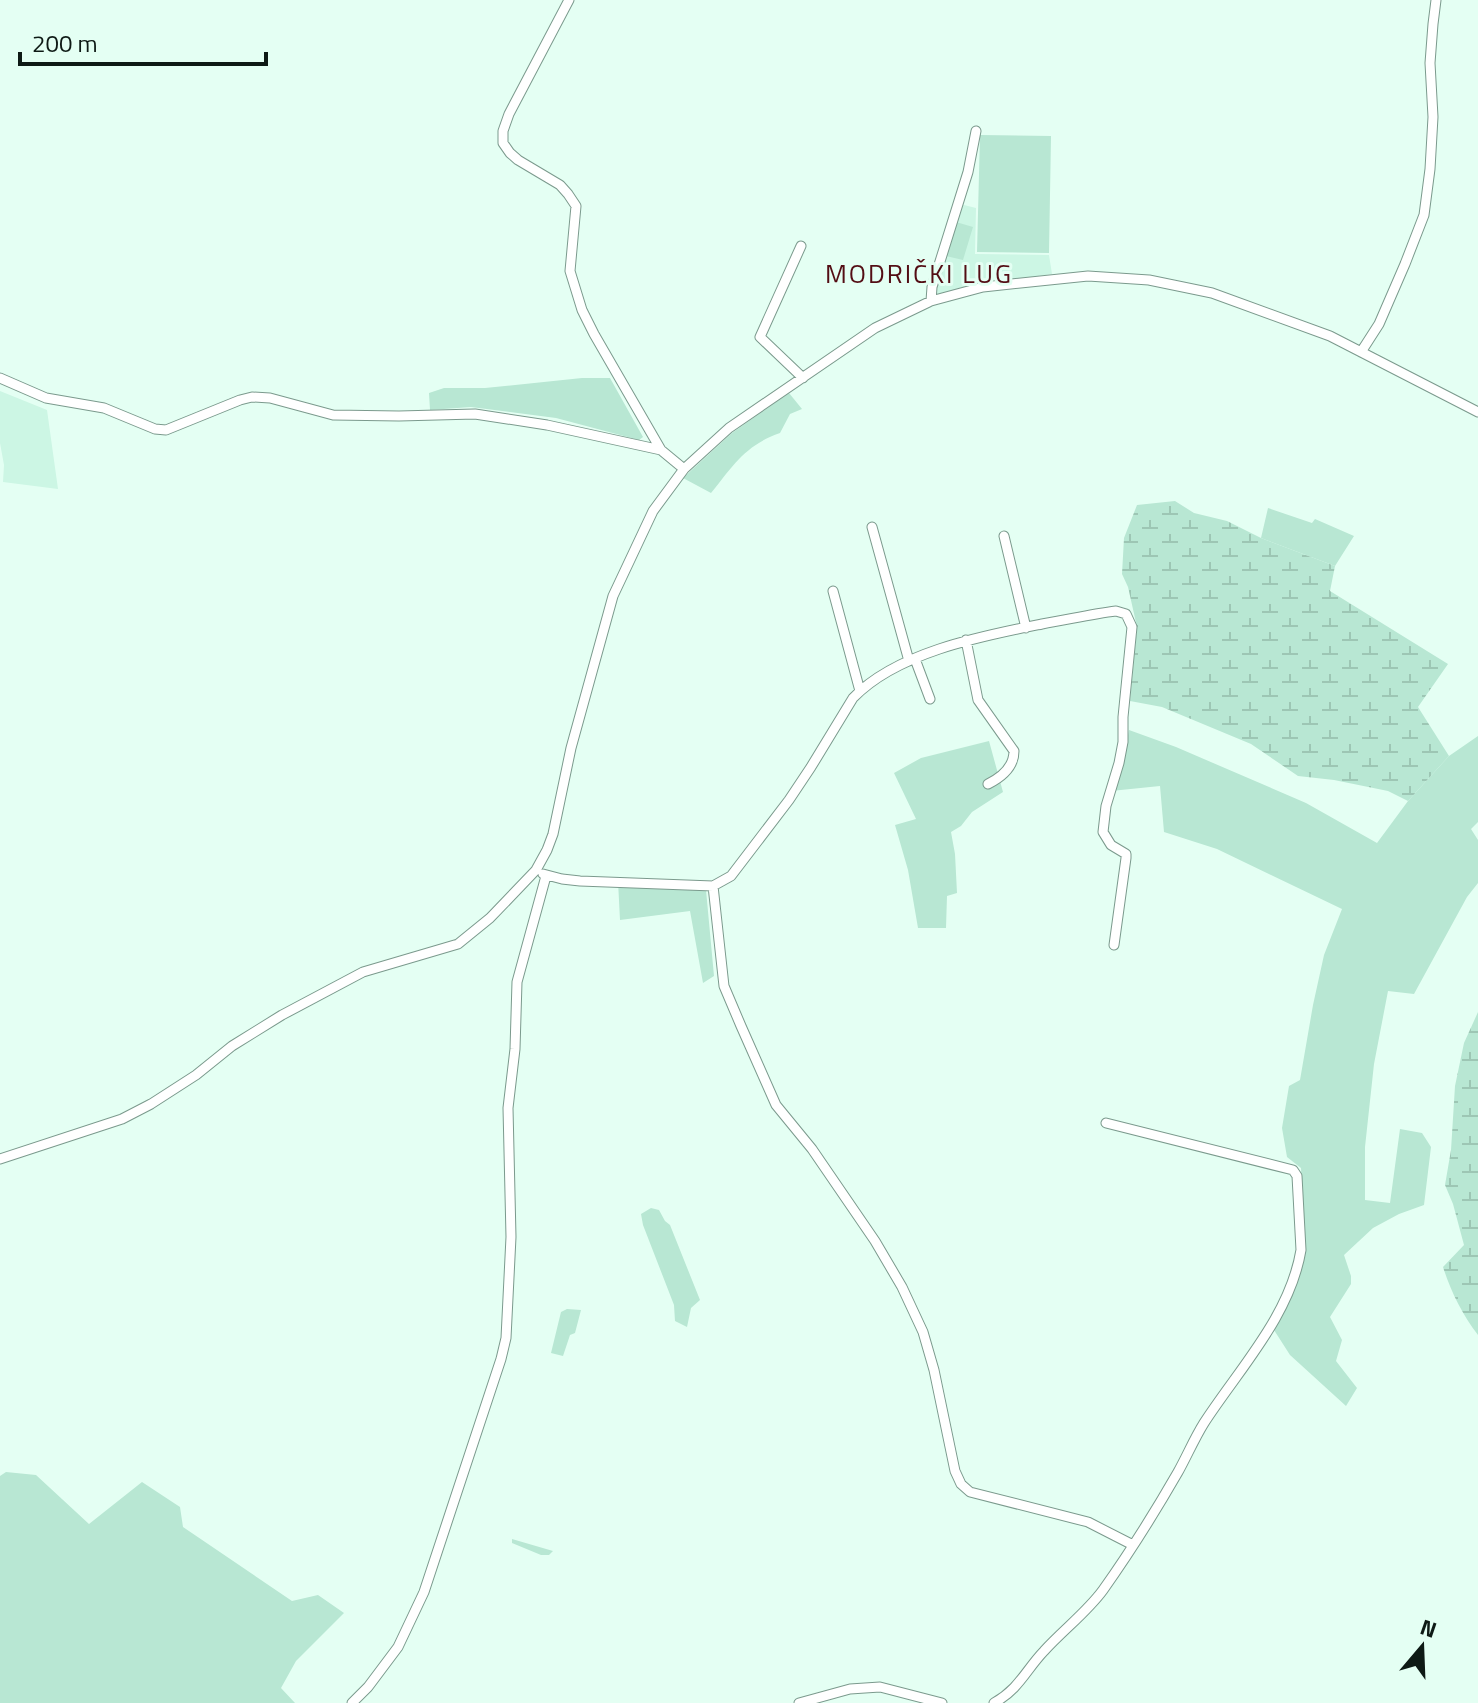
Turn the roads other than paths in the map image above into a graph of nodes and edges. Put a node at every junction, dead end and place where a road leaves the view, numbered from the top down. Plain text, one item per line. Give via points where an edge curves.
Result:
1 (569, 0) edge
2 (1436, 0) edge
3 (976, 131) dead end
4 (801, 246) dead end
5 (931, 301) junction
6 (1361, 352) junction
7 (0, 378) edge
8 (803, 378) junction
9 (1478, 412) edge
10 (661, 450) junction
11 (684, 469) junction
12 (872, 527) dead end
13 (1004, 536) dead end
14 (833, 591) dead end
15 (1026, 628) junction
16 (966, 640) junction
17 (912, 660) junction
18 (860, 691) junction
19 (930, 699) dead end
20 (988, 784) dead end
21 (536, 870) junction
22 (546, 876) junction
23 (713, 886) junction
24 (1114, 945) dead end
25 (1106, 1123) dead end
26 (0, 1159) edge
27 (1133, 1545) junction
28 (352, 1703) edge
29 (799, 1703) edge
30 (942, 1703) edge
31 (994, 1703) edge

1 - 10 street via 509,114 503,143 518,160 560,185 576,206 570,271 575,292
2 - 6 street via 1424,215 1379,324
3 - 5 street
4 - 8 street via 760,337
5 - 6 street via 983,287 1088,276 1149,280 1212,293
5 - 8 street via 875,328
6 - 9 street
7 - 10 street via 46,398 104,408 155,429 166,430 252,397 333,415 475,414
8 - 11 street via 729,428
10 - 11 street
11 - 21 street via 653,511 613,596 553,834
12 - 17 street
13 - 15 street
14 - 18 street
15 - 16 street
15 - 24 street via 1116,611 1131,622 1123,742 1103,832 1126,854
16 - 17 street
16 - 20 street via 978,700 1014,751 1010,766
17 - 18 street
17 - 19 street
18 - 23 street via 789,800 731,876
21 - 22 street
21 - 26 street via 458,944 363,972 256,1030 196,1075 122,1119
22 - 23 street
22 - 28 street via 517,982 508,1108 511,1237 506,1338 424,1592 398,1647
23 - 27 street via 724,986 776,1105 839,1188 902,1287 927,1345 961,1484 970,1492 1088,1522
25 - 27 street via 1286,1166 1297,1176 1301,1250 1280,1308 1199,1431
27 - 31 street via 1101,1593 1023,1680
29 - 30 street via 880,1687

